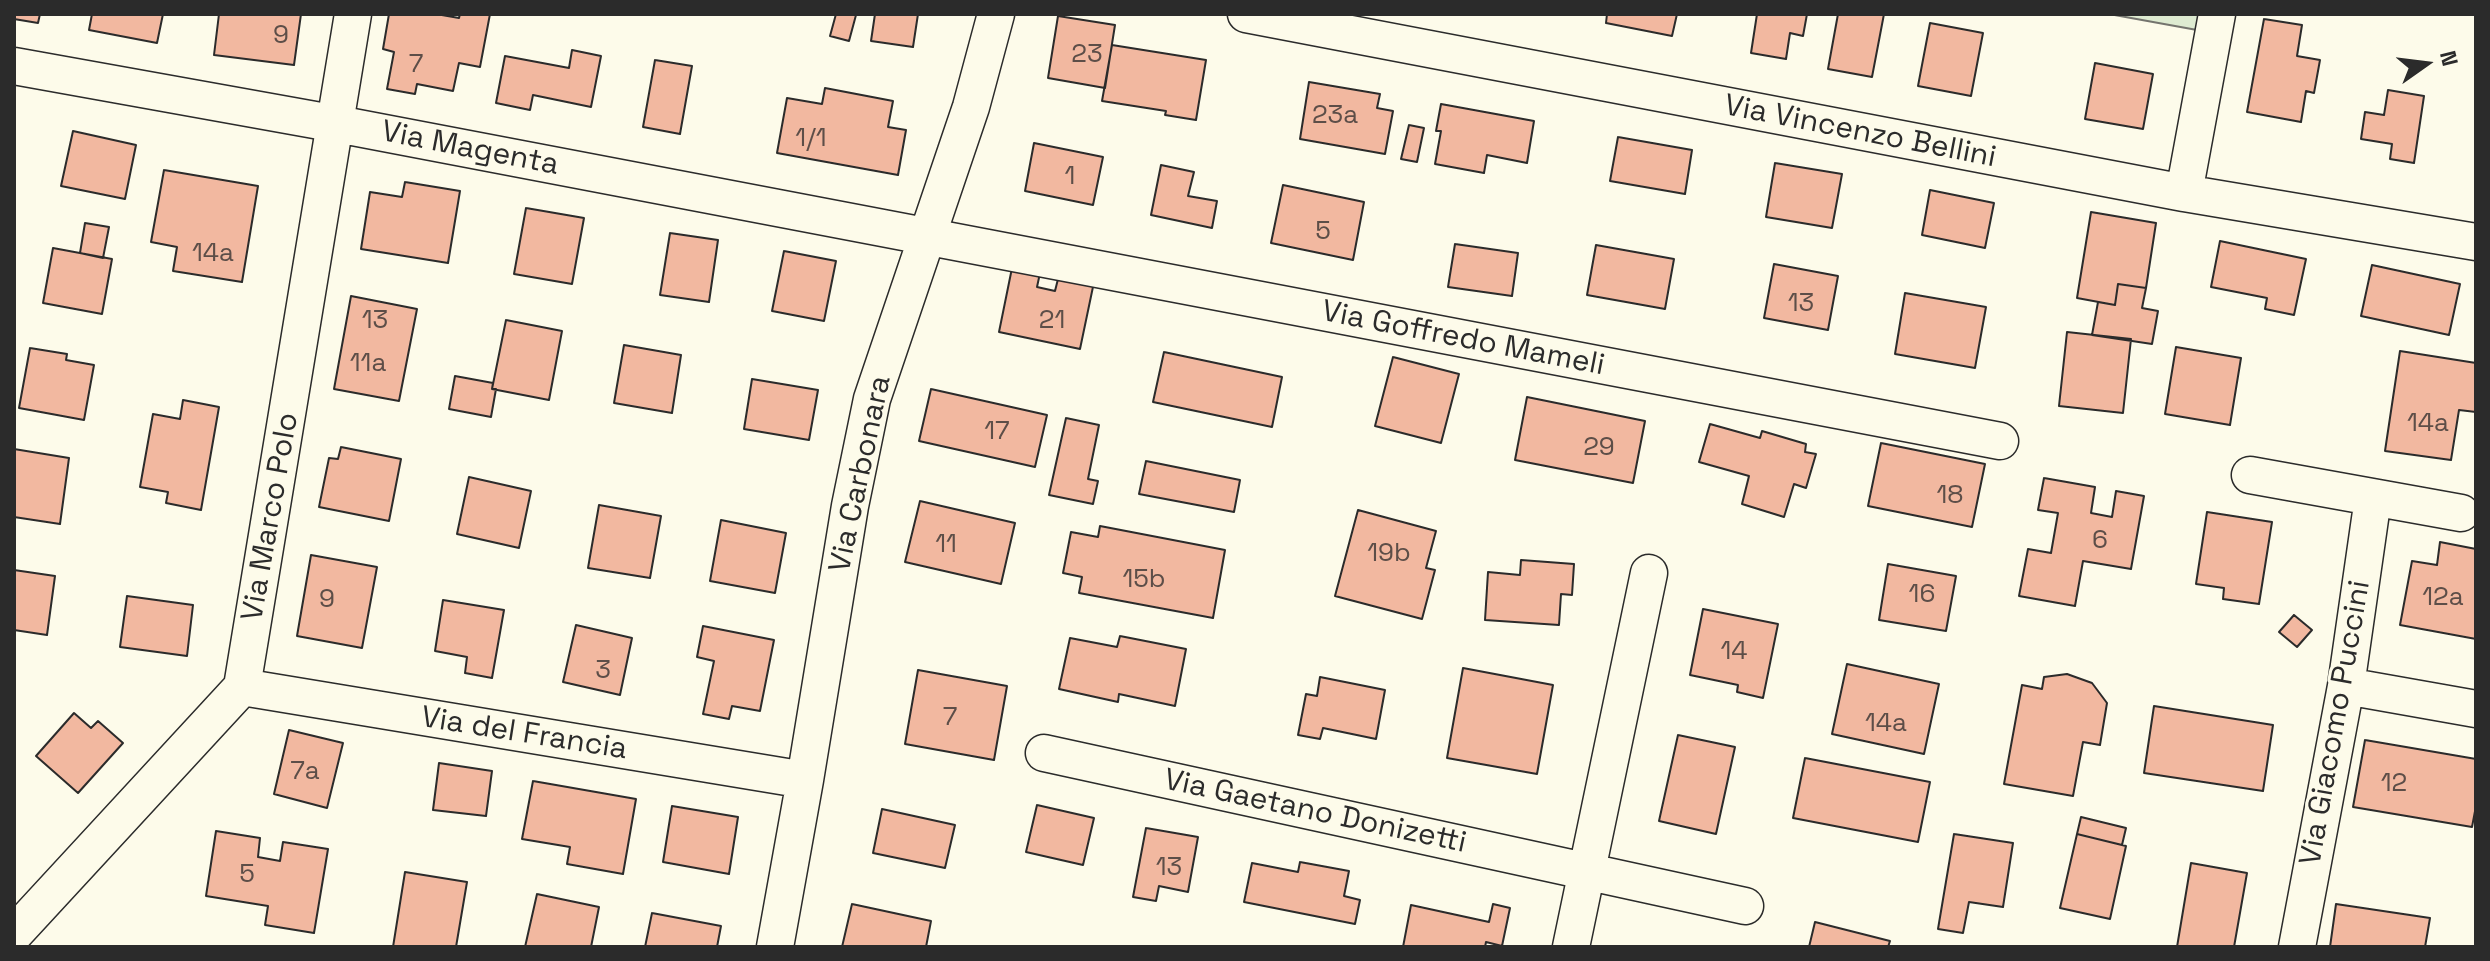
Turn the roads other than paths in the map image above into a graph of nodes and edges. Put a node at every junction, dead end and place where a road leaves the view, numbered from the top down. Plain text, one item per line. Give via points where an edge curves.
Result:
1 (353, 14) edge
2 (996, 14) edge
3 (1246, 14) edge
4 (2217, 14) edge
5 (14, 66) edge
6 (337, 124) junction
7 (2184, 193) junction
8 (925, 237) junction
9 (2476, 242) edge
10 (2000, 441) dead end
11 (2250, 475) dead end
12 (2373, 498) junction
13 (2461, 513) dead end
14 (1649, 573) dead end
15 (2346, 686) junction
16 (242, 687) junction
17 (2476, 709) edge
18 (1044, 753) dead end
19 (805, 780) junction
20 (1586, 871) junction
21 (1745, 906) dead end
22 (14, 934) edge
23 (775, 947) edge
24 (1571, 947) edge
25 (2297, 947) edge

1 - 6 street, Via Marco Polo
2 - 8 street, Via Carbonara via 971,107
3 - 7 street, Via Vincenzo Bellini
4 - 7 street
5 - 6 street, Via Magenta
6 - 8 street, Via Magenta
6 - 16 street, Via Marco Polo
7 - 9 street, Via Vincenzo Bellini
8 - 10 street, Via Goffredo Mameli
8 - 19 street, Via Carbonara via 872,399
11 - 12 street
12 - 13 street
12 - 15 street, Via Giacomo Puccini
14 - 20 street
15 - 17 street
15 - 25 street, Via Giacomo Puccini
16 - 19 street, Via del Francia
16 - 22 street
18 - 20 street, Via Gaetano Donizetti
19 - 23 street, Via Carbonara
20 - 21 street, Via Gaetano Donizetti
20 - 24 street

